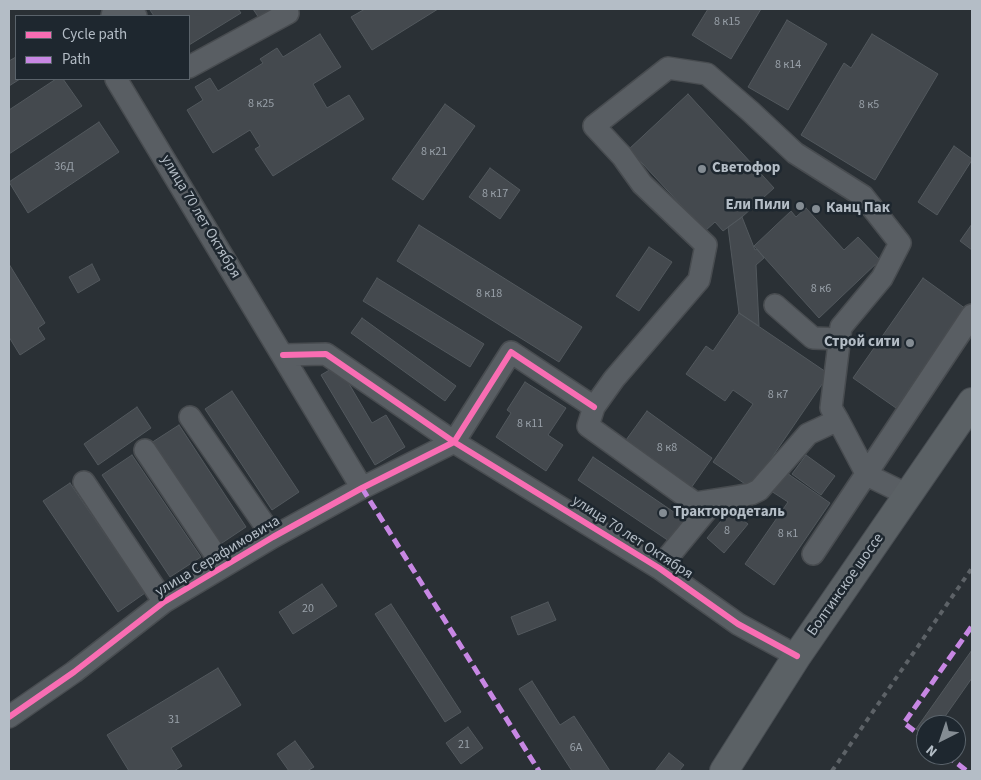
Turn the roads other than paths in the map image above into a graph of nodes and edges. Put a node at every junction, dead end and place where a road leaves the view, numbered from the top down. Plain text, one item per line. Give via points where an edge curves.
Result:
1 (288, 13) dead end
2 (190, 66) edge
3 (117, 80) edge
4 (775, 305) dead end
5 (972, 316) edge
6 (840, 339) junction
7 (283, 355) junction
8 (972, 402) edge
9 (594, 407) junction
10 (190, 417) dead end
11 (838, 420) junction
12 (454, 442) junction
13 (144, 450) dead end
14 (867, 475) junction
15 (84, 482) dead end
16 (362, 488) junction
17 (908, 495) junction
18 (715, 500) junction
19 (274, 537) junction
20 (813, 554) dead end
21 (223, 566) junction
22 (658, 568) junction
23 (164, 602) junction
24 (796, 656) junction
25 (9, 717) edge
26 (724, 771) edge

1 - 2 street
3 - 7 street, улица 70 лет Октября
4 - 6 street via 814,338
5 - 14 street
6 - 9 street via 841,327 882,278 900,243 863,196 795,153 707,74 668,68 594,126 642,184 706,245 700,280 614,379
6 - 11 street via 831,408
7 - 12 street, улица 70 лет Октября via 326,354
7 - 16 street, улица 70 лет Октября
8 - 17 main road, Болтинское шоссе
9 - 12 street via 511,352
9 - 18 street via 588,426 695,503
10 - 19 street, улица Серафимовича
11 - 14 street
11 - 18 street via 808,434 758,490
12 - 16 street, улица Серафимовича
12 - 22 street, улица 70 лет Октября
13 - 21 street, улица Серафимовича
14 - 17 street
14 - 20 street
15 - 23 street, улица Серафимовича
16 - 19 street, улица Серафимовича
17 - 24 main road, Болтинское шоссе
18 - 22 street, улица 70 лет Октября
19 - 21 street, улица Серафимовича
21 - 23 street, улица Серафимовича
22 - 24 street, улица 70 лет Октября via 738,624
23 - 25 street, улица Серафимовича via 74,672
24 - 26 main road, Болтинское шоссе

